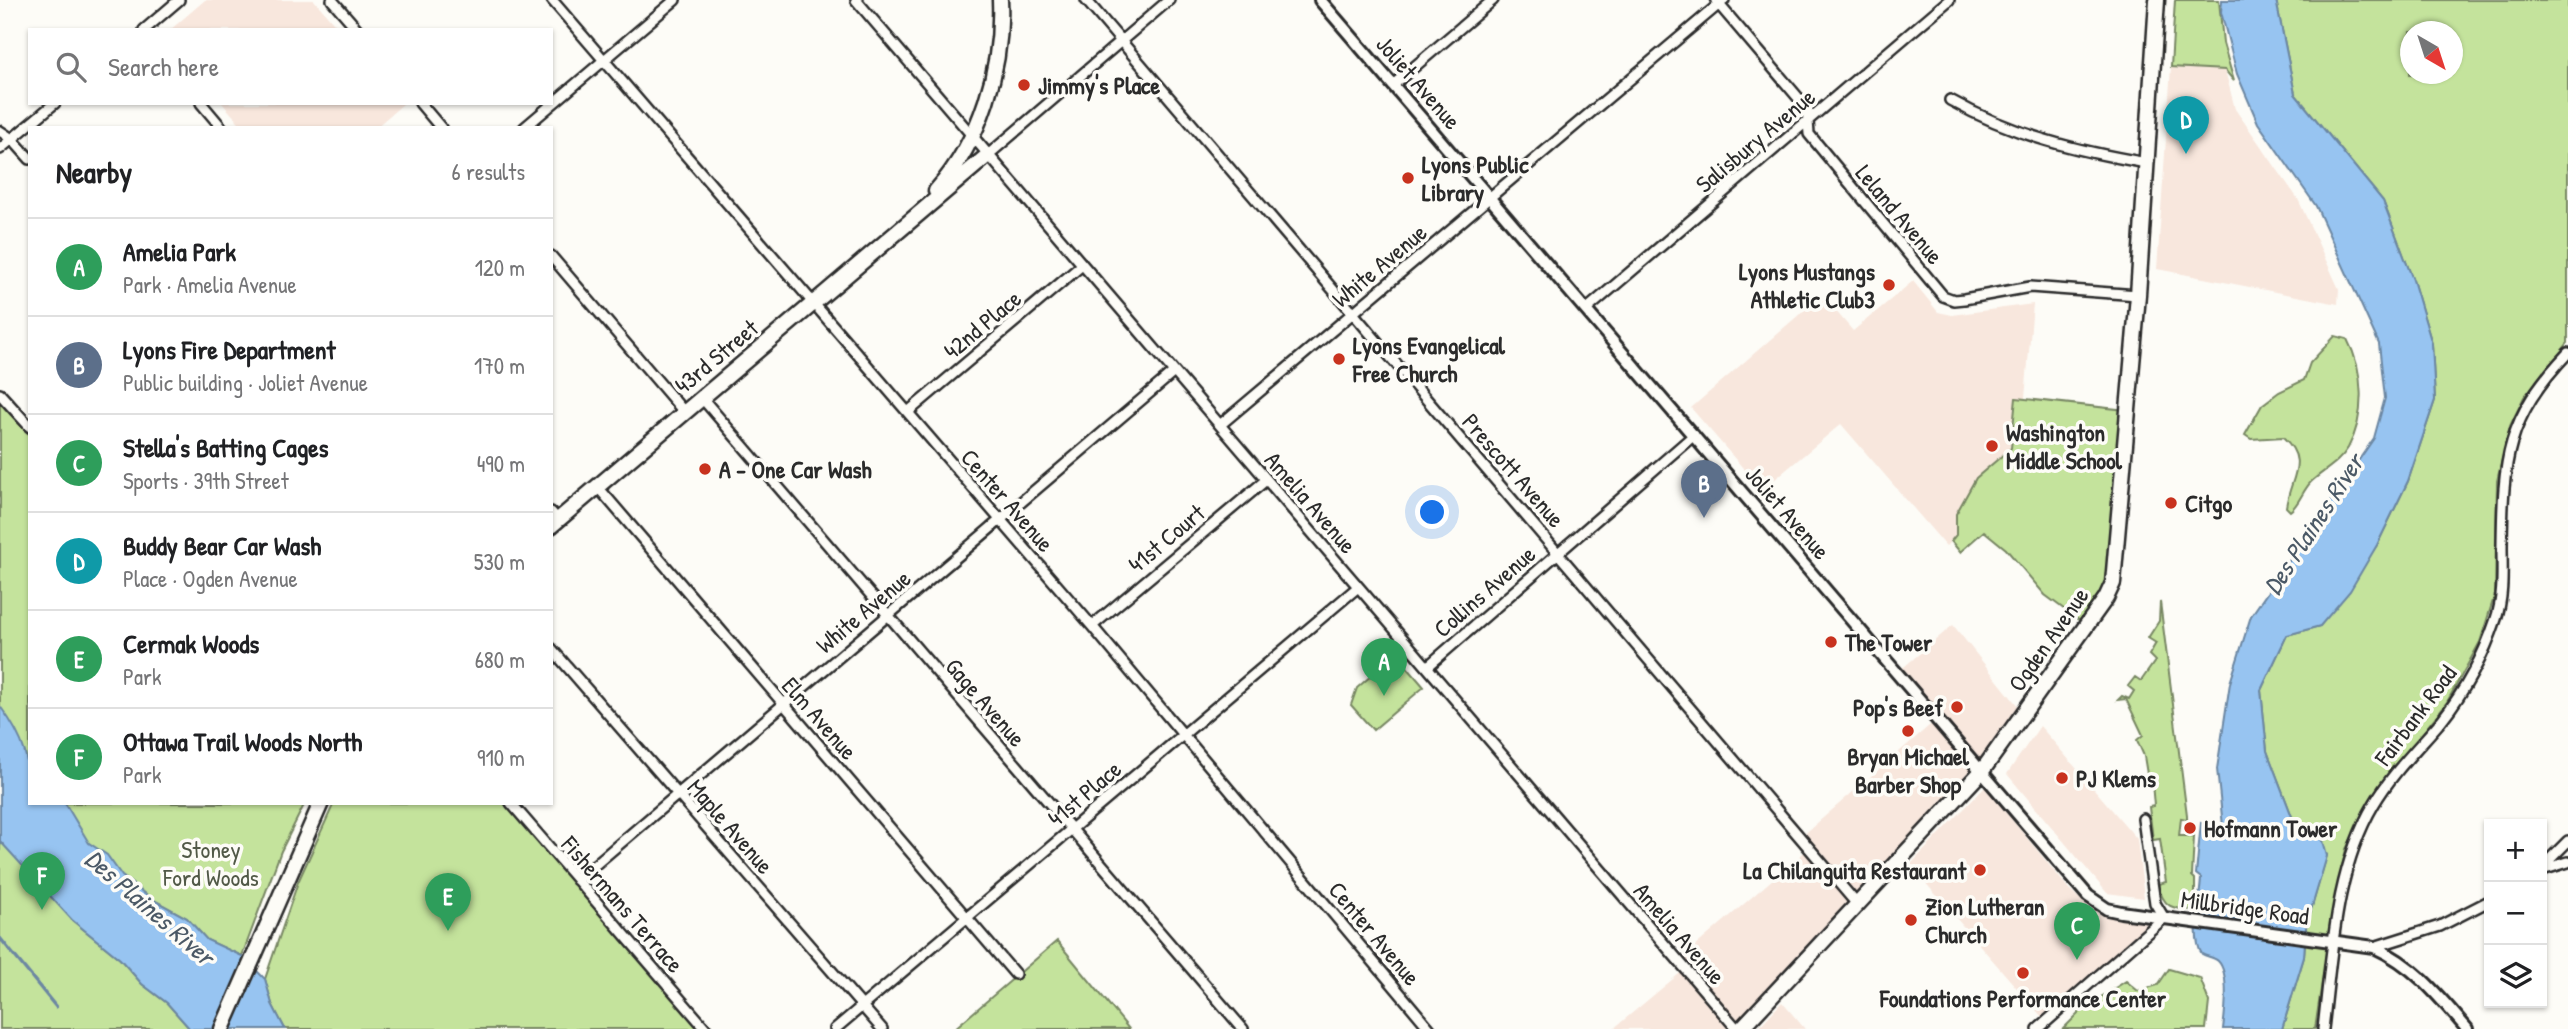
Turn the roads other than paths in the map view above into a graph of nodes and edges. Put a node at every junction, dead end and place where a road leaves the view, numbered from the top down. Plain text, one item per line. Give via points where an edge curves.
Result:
1 (179, 0) edge
2 (332, 0) edge
3 (552, 0) edge
4 (674, 0) edge
5 (856, 0) edge
6 (1000, 0) edge
7 (1086, 0) edge
8 (1169, 0) edge
9 (1320, 0) edge
10 (1493, 0) edge
11 (1949, 0) edge
12 (2157, 0) edge
13 (1719, 2) edge
14 (146, 28) edge
15 (356, 28) edge
16 (1121, 41) junction
17 (604, 60) junction
18 (1393, 85) junction
19 (1950, 100) dead end
20 (553, 103) edge
21 (53, 105) edge
22 (203, 105) edge
23 (423, 105) edge
24 (551, 105) edge
25 (1808, 120) junction
26 (220, 126) edge
27 (439, 126) edge
28 (526, 126) edge
29 (0, 131) edge
30 (972, 136) junction
31 (12, 139) junction
32 (0, 149) edge
33 (988, 155) junction
34 (28, 157) edge
35 (2147, 163) junction
36 (1490, 198) junction
37 (909, 221) junction
38 (553, 258) edge
39 (1082, 265) junction
40 (2138, 296) junction
41 (813, 303) junction
42 (1586, 310) junction
43 (1353, 312) junction
44 (2568, 353) edge
45 (1174, 372) junction
46 (0, 394) edge
47 (702, 398) junction
48 (908, 412) junction
49 (685, 413) junction
50 (28, 425) edge
51 (1220, 425) junction
52 (1694, 435) junction
53 (1266, 480) junction
54 (597, 486) junction
55 (554, 519) edge
56 (1000, 520) junction
57 (1558, 552) junction
58 (1358, 587) junction
59 (886, 616) junction
60 (1092, 626) junction
61 (553, 650) edge
62 (1427, 667) junction
63 (782, 705) junction
64 (1184, 735) junction
65 (1982, 771) junction
66 (678, 794) junction
67 (320, 805) edge
68 (513, 805) edge
69 (2143, 819) dead end
70 (1072, 830) junction
71 (2568, 841) edge
72 (2568, 862) edge
73 (2547, 864) edge
74 (2547, 868) edge
75 (576, 880) junction
76 (1856, 903) junction
77 (2484, 904) edge
78 (967, 918) junction
79 (2164, 918) junction
80 (2334, 941) junction
81 (2374, 947) junction
82 (1015, 974) dead end
83 (862, 1006) junction
84 (222, 1029) edge
85 (706, 1029) edge
86 (835, 1029) edge
87 (882, 1029) edge
88 (1244, 1029) edge
89 (1430, 1029) edge
90 (1739, 1029) edge
91 (2038, 1029) edge
92 (2323, 1029) edge
93 (2467, 1029) edge

1 - 14 street
2 - 15 street
3 - 17 street, Center Avenue
4 - 17 street
5 - 30 street, Amelia Avenue
6 - 30 main road via 997,58
7 - 16 street, Prescott Avenue
8 - 16 street
9 - 18 street, Joliet Avenue
10 - 18 street
11 - 25 street, Salisbury Avenue
12 - 35 main road, Ogden Avenue
13 - 25 street, Leland Avenue via 1807,108
13 - 36 street, White Avenue
16 - 33 street
16 - 43 street, Prescott Avenue
17 - 20 street
17 - 41 street, Center Avenue
18 - 36 street, Joliet Avenue
19 - 35 street via 2027,136
21 - 31 street
22 - 26 street
23 - 27 street
24 - 28 street
25 - 40 street, Leland Avenue via 1809,134 1948,298 2030,288
25 - 42 street, Salisbury Avenue
29 - 31 street
30 - 33 street, Amelia Avenue
30 - 37 main road via 943,183
31 - 32 street
31 - 34 street
33 - 37 main road
33 - 39 street, Amelia Avenue
35 - 40 main road, Ogden Avenue
36 - 42 street, Joliet Avenue
36 - 43 street, White Avenue
37 - 41 main road, 43rd Street
38 - 49 street
39 - 45 street, Amelia Avenue
39 - 48 street, 42nd Place
40 - 65 main road, Ogden Avenue via 2113,583
41 - 47 main road, 43rd Street
41 - 48 street, Center Avenue
42 - 52 street, Joliet Avenue
43 - 51 street, White Avenue
43 - 57 street, Prescott Avenue
44 - 80 street, Fairbank Road via 2530,398 2510,444 2504,475 2502,592 2479,662 2443,719 2389,782 2364,822 2350,858
45 - 51 street, Amelia Avenue
45 - 56 street, White Avenue
46 - 50 street
47 - 49 main road, 43rd Street
47 - 59 street, Gage Avenue
48 - 56 street, Center Avenue
49 - 54 main road, 43rd Street
51 - 53 street, Amelia Avenue
52 - 57 street, Collins Avenue
52 - 65 street, Joliet Avenue
53 - 58 street, Amelia Avenue
53 - 60 street, 41st Court
54 - 55 main road, 43rd Street
54 - 63 street, Elm Avenue
56 - 59 street, White Avenue
56 - 60 street, Center Avenue
57 - 62 street, Collins Avenue
57 - 76 street, Prescott Avenue
58 - 62 street, Amelia Avenue
58 - 64 street, 41st Place
59 - 63 street, White Avenue
59 - 70 street, Gage Avenue
60 - 64 street, Center Avenue
61 - 66 street, Maple Avenue
62 - 90 street, Amelia Avenue
63 - 66 street, White Avenue
63 - 78 street, Elm Avenue
64 - 70 street, 41st Place
64 - 89 street, Center Avenue
65 - 76 main road, Ogden Avenue
65 - 79 street, Joliet Avenue via 2088,896 2107,909
66 - 75 street, White Avenue
66 - 83 street, Maple Avenue
67 - 84 main road
68 - 75 street, Fishermans Terrace
69 - 79 street via 2155,902
70 - 78 street, 41st Place
70 - 88 street, Gage Avenue
71 - 73 street
72 - 74 street
75 - 85 street, Fishermans Terrace
76 - 90 main road, Ogden Avenue
77 - 81 street via 2440,926
78 - 82 street, Elm Avenue
78 - 83 street, 41st Place
79 - 80 street, Millbridge Road
79 - 91 street
80 - 81 street, Millbridge Road
80 - 92 street, Fairbank Road
81 - 93 street via 2395,957 2431,986
83 - 86 street, 41st Place
83 - 87 street, Maple Avenue

